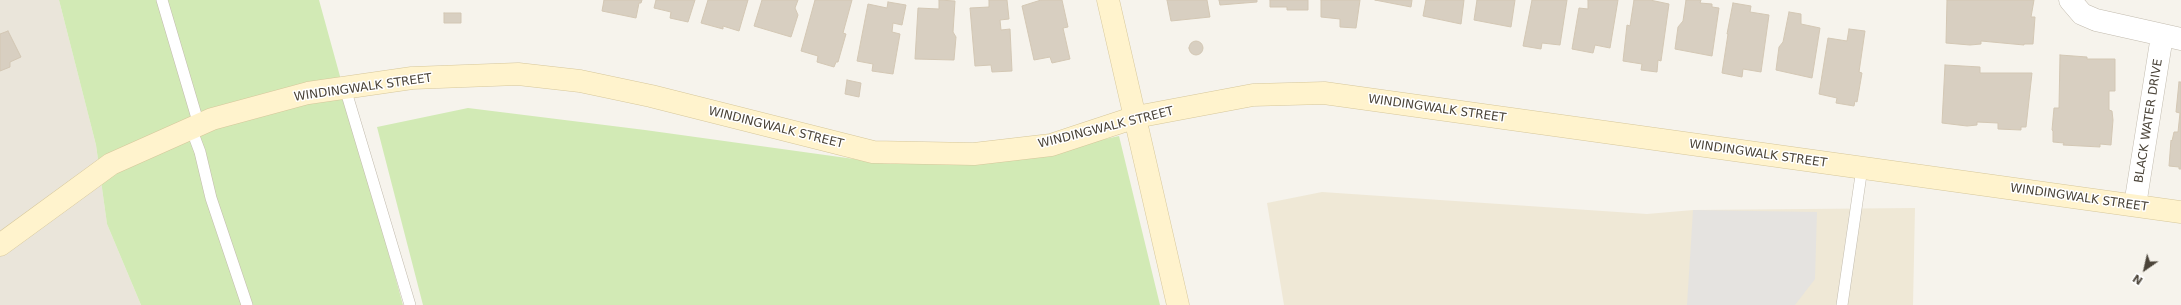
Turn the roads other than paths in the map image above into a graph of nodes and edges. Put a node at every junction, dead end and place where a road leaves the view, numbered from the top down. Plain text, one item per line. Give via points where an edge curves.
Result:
1 (162, 0) edge
2 (1108, 0) edge
3 (2070, 0) edge
4 (2171, 37) edge
5 (345, 88) junction
6 (1136, 118) junction
7 (195, 126) junction
8 (1862, 168) junction
9 (2135, 205) junction
10 (2181, 212) edge
11 (0, 245) edge
12 (247, 305) edge
13 (410, 305) edge
14 (1178, 305) edge
15 (1842, 305) edge

1 - 7 lane
2 - 6 street
3 - 4 street via 2082,14 2096,20
4 - 9 street, BLACK WATER DRIVE
5 - 6 street, WINDINGWALK STREET via 412,78 526,74 580,81 651,96 872,152 974,154 1050,144
5 - 7 street, WINDINGWALK STREET via 308,93 212,118
5 - 13 lane
6 - 8 street, WINDINGWALK STREET via 1253,95 1324,93
6 - 14 street
7 - 11 street, WINDINGWALK STREET via 111,164
7 - 12 lane via 212,198
8 - 9 street, WINDINGWALK STREET
8 - 15 lane
9 - 10 street, WINDINGWALK STREET

